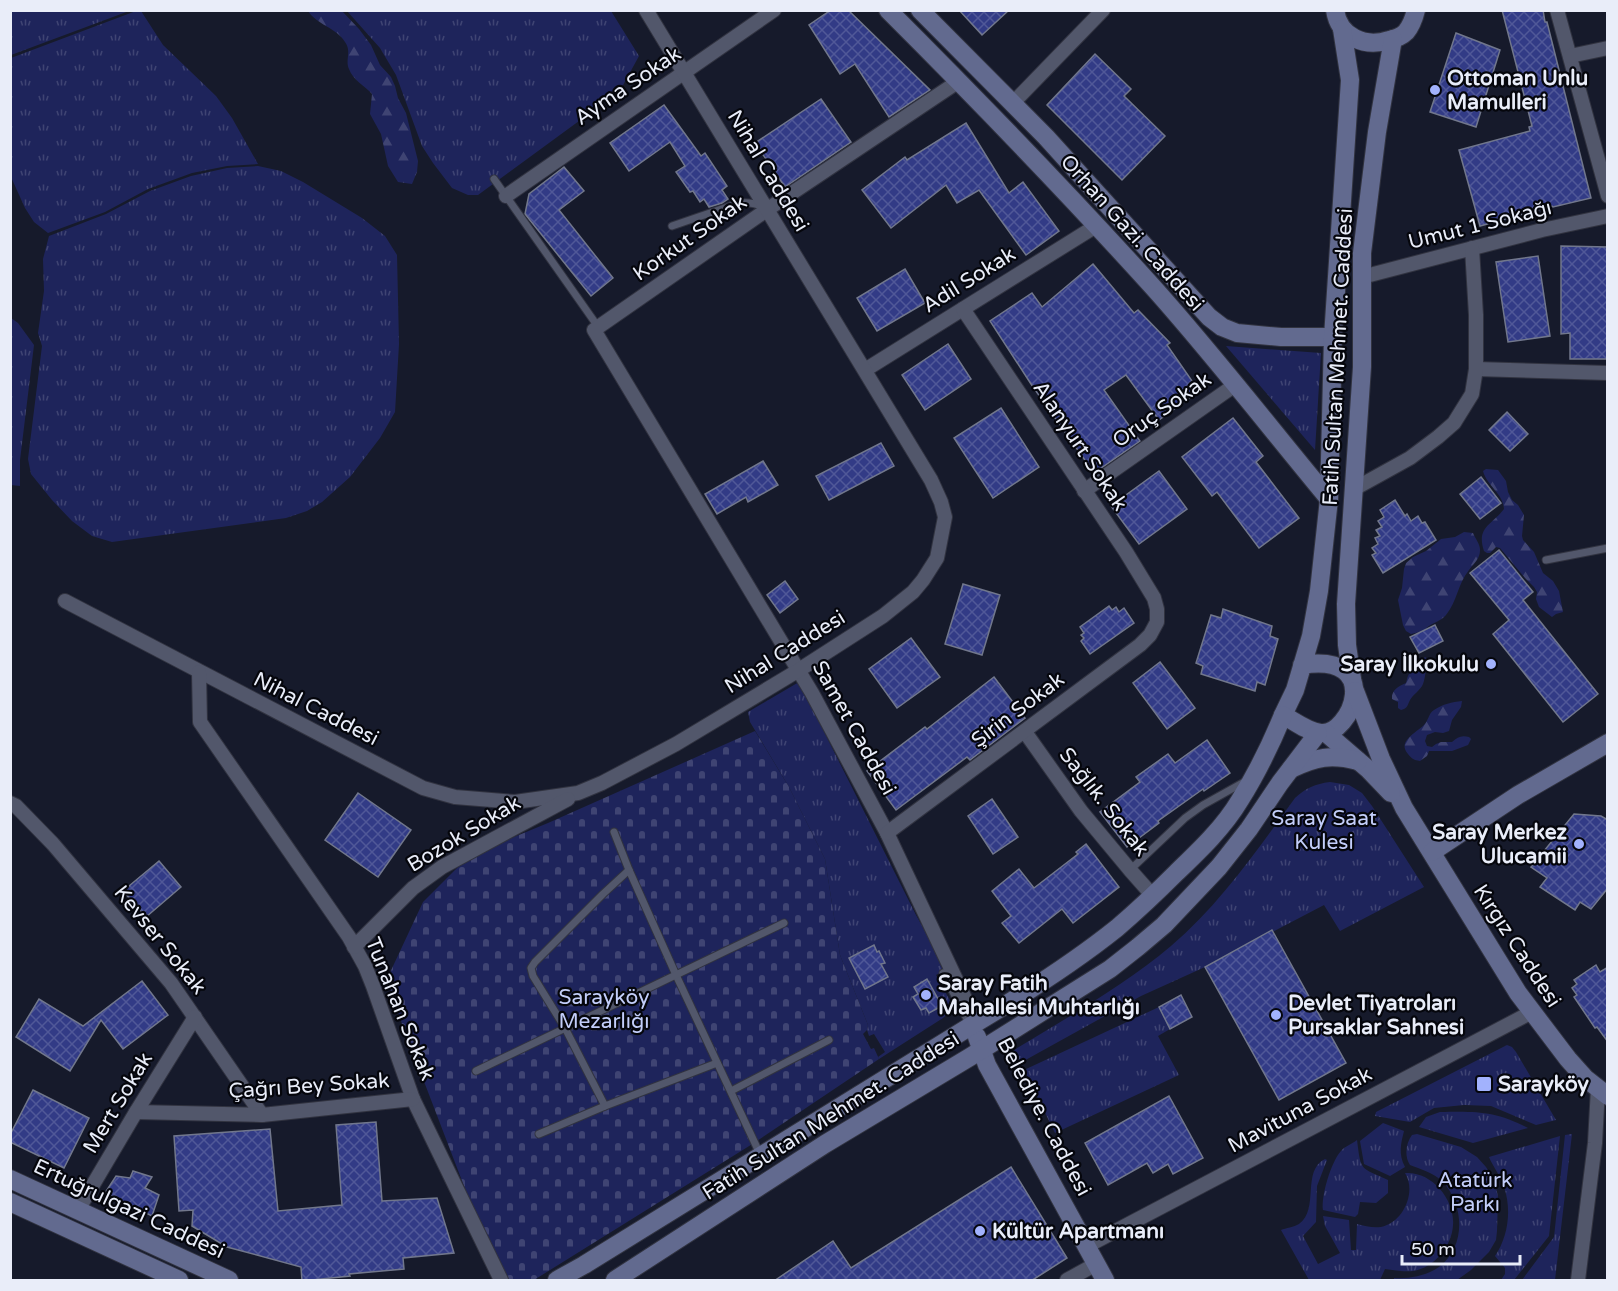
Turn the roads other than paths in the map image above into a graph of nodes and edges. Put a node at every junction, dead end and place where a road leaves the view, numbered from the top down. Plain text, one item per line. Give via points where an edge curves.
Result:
1 (646, 10) edge
2 (774, 10) edge
3 (888, 10) edge
4 (920, 10) edge
5 (1103, 10) edge
6 (1416, 10) edge
7 (1557, 10) edge
8 (1336, 17) edge
9 (1394, 39) junction
10 (1608, 48) edge
11 (1570, 57) junction
12 (685, 74) junction
13 (959, 81) junction
14 (1013, 103) junction
15 (494, 179) dead end
16 (506, 196) junction
17 (1608, 196) edge
18 (768, 209) junction
19 (1116, 215) junction
20 (1608, 216) edge
21 (672, 226) dead end
22 (1096, 226) junction
23 (1472, 248) junction
24 (1362, 277) junction
25 (963, 309) junction
26 (594, 325) junction
27 (1333, 337) junction
28 (1476, 369) junction
29 (866, 370) junction
30 (1608, 373) edge
31 (1234, 385) junction
32 (1354, 489) junction
33 (1084, 491) junction
34 (1329, 499) junction
35 (1608, 548) edge
36 (1546, 560) dead end
37 (64, 601) dead end
38 (1158, 609) joint
39 (1302, 665) junction
40 (799, 670) junction
41 (199, 672) junction
42 (1354, 685) junction
43 (1283, 715) junction
44 (1025, 732) junction
45 (1322, 733) junction
46 (1608, 743) edge
47 (1361, 762) junction
48 (1291, 769) junction
49 (1254, 777) junction
50 (578, 793) junction
51 (10, 803) edge
52 (1404, 808) junction
53 (614, 832) dead end
54 (887, 833) junction
55 (1431, 852) junction
56 (629, 870) junction
57 (1130, 870) junction
58 (1153, 896) junction
59 (784, 923) dead end
60 (354, 947) junction
61 (943, 974) dead end
62 (676, 975) junction
63 (1532, 1012) junction
64 (195, 1017) junction
65 (565, 1028) junction
66 (975, 1034) junction
67 (829, 1040) dead end
68 (717, 1064) junction
69 (476, 1071) dead end
70 (731, 1091) junction
71 (1603, 1092) edge
72 (413, 1099) junction
73 (605, 1106) junction
74 (136, 1112) junction
75 (262, 1115) junction
76 (539, 1134) dead end
77 (761, 1156) junction
78 (10, 1179) edge
79 (10, 1202) edge
80 (78, 1210) junction
81 (1087, 1246) junction
82 (1096, 1264) junction
83 (179, 1281) edge
84 (229, 1281) edge
85 (501, 1281) edge
86 (557, 1281) edge
87 (615, 1281) edge
88 (1067, 1281) edge
89 (1105, 1281) edge
90 (1578, 1281) edge

1 - 12 street, Nihal Caddesi
2 - 12 street, Ayma Sokak
3 - 13 street, Orhan Gazi. Caddesi
4 - 14 street, Orhan Gazi. Caddesi
5 - 14 street
6 - 9 street via 1405,32
7 - 11 street
8 - 9 street, Fatih Sultan Mehmet. Caddesi via 1353,38 1366,43
8 - 27 street, Fatih Sultan Mehmet. Caddesi via 1350,80
9 - 24 street, Fatih Sultan Mehmet. Caddesi via 1377,132
10 - 11 street
11 - 17 street
12 - 16 street, Ayma Sokak
12 - 18 street, Nihal Caddesi
13 - 18 street, Korkut Sokak
13 - 22 street, Orhan Gazi. Caddesi
14 - 19 street, Orhan Gazi. Caddesi
15 - 16 lane
16 - 26 lane
18 - 21 lane via 756,203 739,203
18 - 26 street, Korkut Sokak
18 - 29 street, Nihal Caddesi
19 - 22 street
19 - 27 street, Orhan Gazi. Caddesi via 1222,327 1237,333 1281,338
20 - 23 street, Umut 1 Sokağı
22 - 25 street, Adil Sokak
22 - 31 street, Orhan Gazi. Caddesi
23 - 24 street, Umut 1 Sokağı
23 - 28 street
24 - 32 street, Fatih Sultan Mehmet. Caddesi via 1362,367
25 - 29 street, Adil Sokak
25 - 33 street, Alanyurt Sokak
26 - 40 street, Samet Caddesi
27 - 34 street, Fatih Sultan Mehmet. Caddesi
28 - 30 street
28 - 32 street via 1472,394 1454,423 1410,458
29 - 40 street, Nihal Caddesi via 932,480 941,502 945,517 939,550 913,592
31 - 33 street, Oruç Sokak
31 - 34 street, Orhan Gazi. Caddesi
32 - 42 street, Fatih Sultan Mehmet. Caddesi via 1346,604 1347,645
33 - 38 street, Alanyurt Sokak via 1126,552
34 - 39 street, Fatih Sultan Mehmet. Caddesi via 1319,591
35 - 36 lane
37 - 41 street, Nihal Caddesi
38 - 44 street, Şirin Sokak via 1157,622 1140,645
39 - 42 street via 1337,666
39 - 43 street, Fatih Sultan Mehmet. Caddesi
40 - 50 street, Nihal Caddesi via 676,744
40 - 54 street, Samet Caddesi
41 - 50 street, Nihal Caddesi via 423,788 455,797 515,802
41 - 60 street, Tunahan Sokak via 200,722
42 - 45 street, Fatih Sultan Mehmet. Caddesi via 1353,704 1347,716 1336,728
42 - 52 street, Kırgız Caddesi
43 - 45 street
43 - 49 street, Fatih Sultan Mehmet. Caddesi
44 - 54 street, Şirin Sokak
44 - 57 street, Sağlık. Sokak
45 - 47 street, Kırgız Caddesi
45 - 48 street, Fatih Sultan Mehmet. Caddesi
46 - 55 street
47 - 48 street via 1342,757 1321,758
47 - 52 street, Kırgız Caddesi
48 - 66 street, Fatih Sultan Mehmet. Caddesi via 1225,860 1164,925 1110,969
49 - 57 lane via 1185,818
49 - 58 street, Fatih Sultan Mehmet. Caddesi via 1228,818
50 - 60 street, Bozok Sokak via 441,867 413,888
51 - 64 street, Kevser Sokak via 61,853
52 - 55 street, Kırgız Caddesi
53 - 56 lane
54 - 66 street, Samet Caddesi via 969,1007
55 - 63 street, Kırgız Caddesi
56 - 62 lane
56 - 65 lane via 531,968
57 - 58 street, Sağlık. Sokak
58 - 66 street, Fatih Sultan Mehmet. Caddesi via 1067,966 1013,1000
59 - 62 lane
60 - 72 street, Tunahan Sokak via 373,986
61 - 66 lane
62 - 65 lane
62 - 68 lane
63 - 71 street, Kırgız Caddesi via 1568,1059
63 - 81 street, Mavituna Sokak
64 - 74 street, Mert Sokak
64 - 75 street, Kevser Sokak
65 - 69 lane
65 - 73 lane
66 - 77 street, Fatih Sultan Mehmet. Caddesi
66 - 81 street, Belediye. Caddesi via 987,1065
66 - 87 street, Fatih Sultan Mehmet. Caddesi via 825,1144
67 - 70 lane
68 - 70 lane
68 - 73 lane
70 - 77 lane
71 - 90 street
72 - 75 street, Çağrı Bey Sokak
72 - 85 street, Tunahan Sokak
73 - 76 lane
74 - 75 street, Çağrı Bey Sokak
74 - 80 street, Mert Sokak
77 - 86 street, Fatih Sultan Mehmet. Caddesi
78 - 80 street, Ertuğrulgazi Caddesi
79 - 83 street, Ertuğrulgazi Caddesi
80 - 84 street, Ertuğrulgazi Caddesi
81 - 82 street, Belediye. Caddesi
82 - 88 street
82 - 89 street, Belediye. Caddesi

